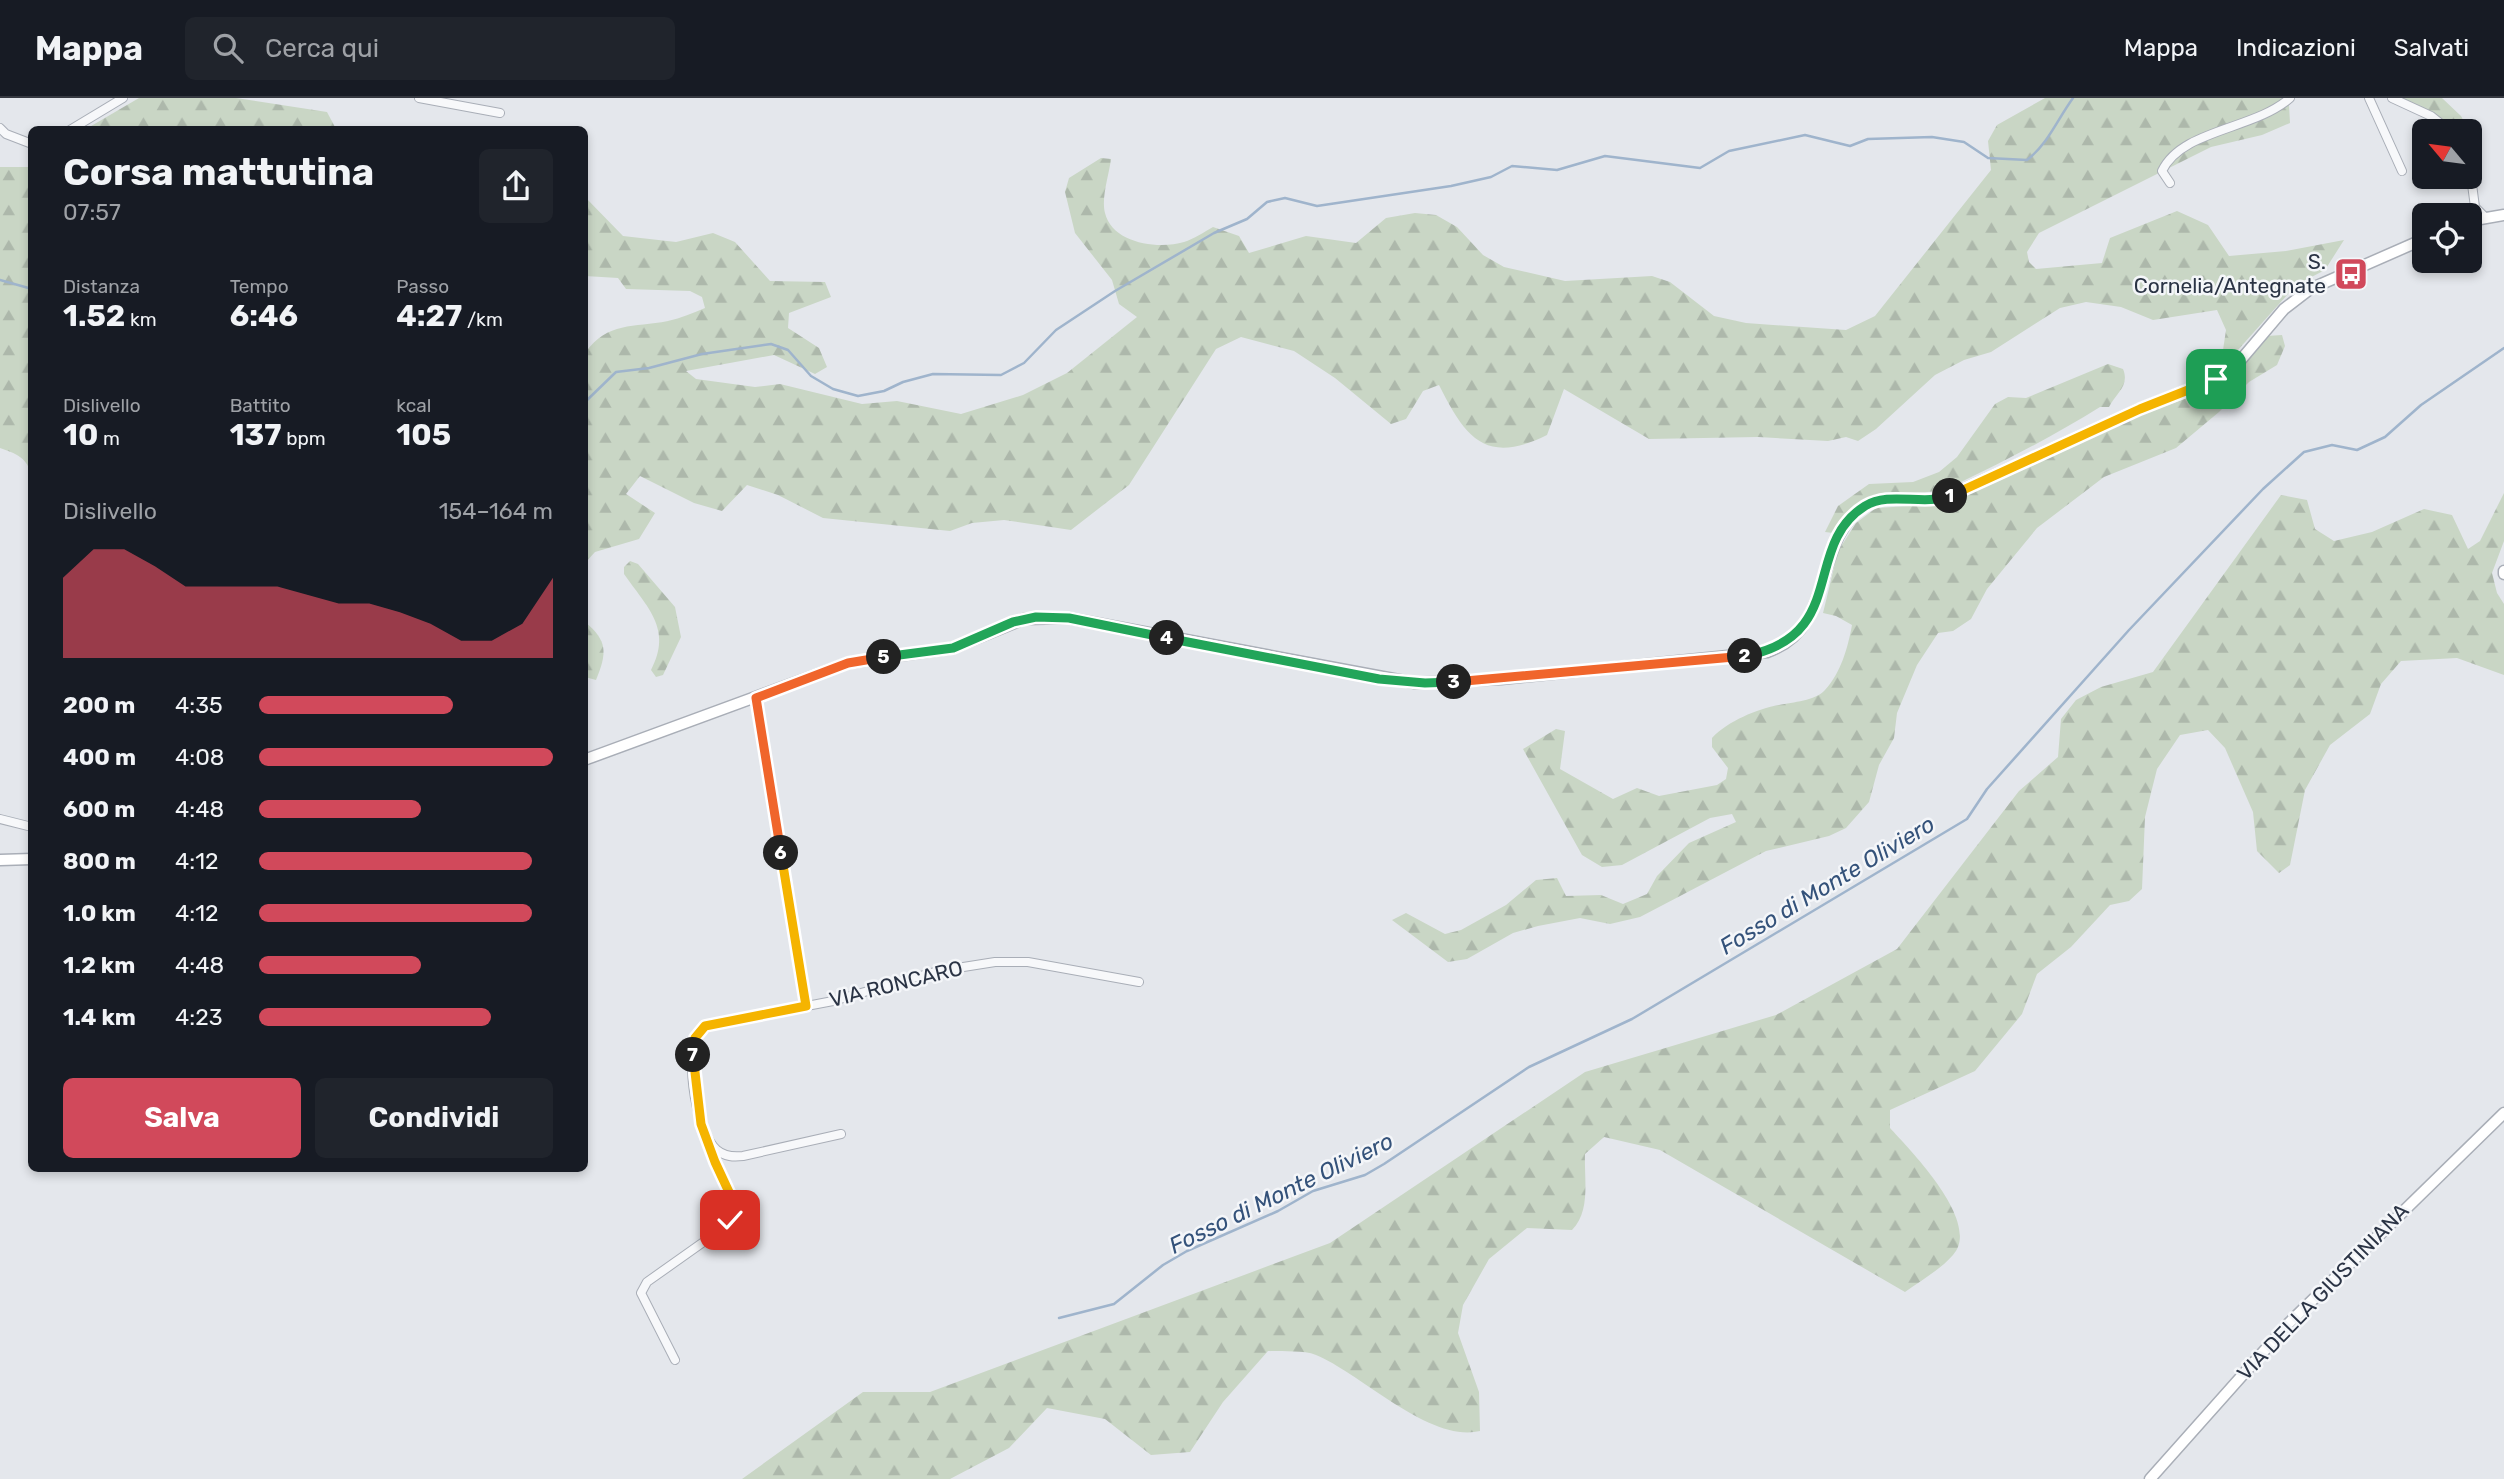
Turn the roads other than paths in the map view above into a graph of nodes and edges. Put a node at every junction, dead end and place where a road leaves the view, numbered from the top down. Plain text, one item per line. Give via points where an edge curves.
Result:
1 (123, 98) edge
2 (419, 98) edge
3 (2290, 98) edge
4 (2369, 98) edge
5 (2392, 98) edge
6 (500, 113) dead end
7 (2435, 119) edge
8 (77, 126) edge
9 (0, 128) edge
10 (28, 142) edge
11 (2402, 171) dead end
12 (2170, 183) dead end
13 (2473, 189) edge
14 (2504, 215) edge
15 (2484, 216) joint
16 (2412, 244) edge
17 (756, 698) junction
18 (588, 759) edge
19 (0, 819) edge
20 (28, 826) edge
21 (28, 859) edge
22 (0, 860) edge
23 (1139, 982) dead end
24 (806, 1006) junction
25 (2504, 1112) edge
26 (705, 1134) junction
27 (841, 1134) dead end
28 (675, 1360) dead end
29 (2150, 1479) edge

1 - 8 street
2 - 6 street
3 - 12 street via 2169,156 2161,171
4 - 11 street
5 - 7 street
9 - 10 street
13 - 15 street via 2475,207
14 - 15 street
16 - 17 street via 2310,289 2284,309 2239,362 2213,380 1949,496 1927,501 1886,499 1864,507 1840,535 1810,616 1790,640 1767,652 1501,679 1415,683 1047,616 1013,622 953,648 848,663
17 - 18 street
17 - 24 street
19 - 20 street
21 - 22 street
23 - 24 street, VIA RONCARO via 1028,962 995,962 938,971
24 - 26 street, VIA RONCARO via 708,1025 699,1031 693,1062
25 - 29 street, VIA DELLA GIUSTINIANA via 2288,1324
26 - 27 street via 717,1150 733,1156
26 - 28 street via 735,1211 723,1227 647,1282 641,1293

